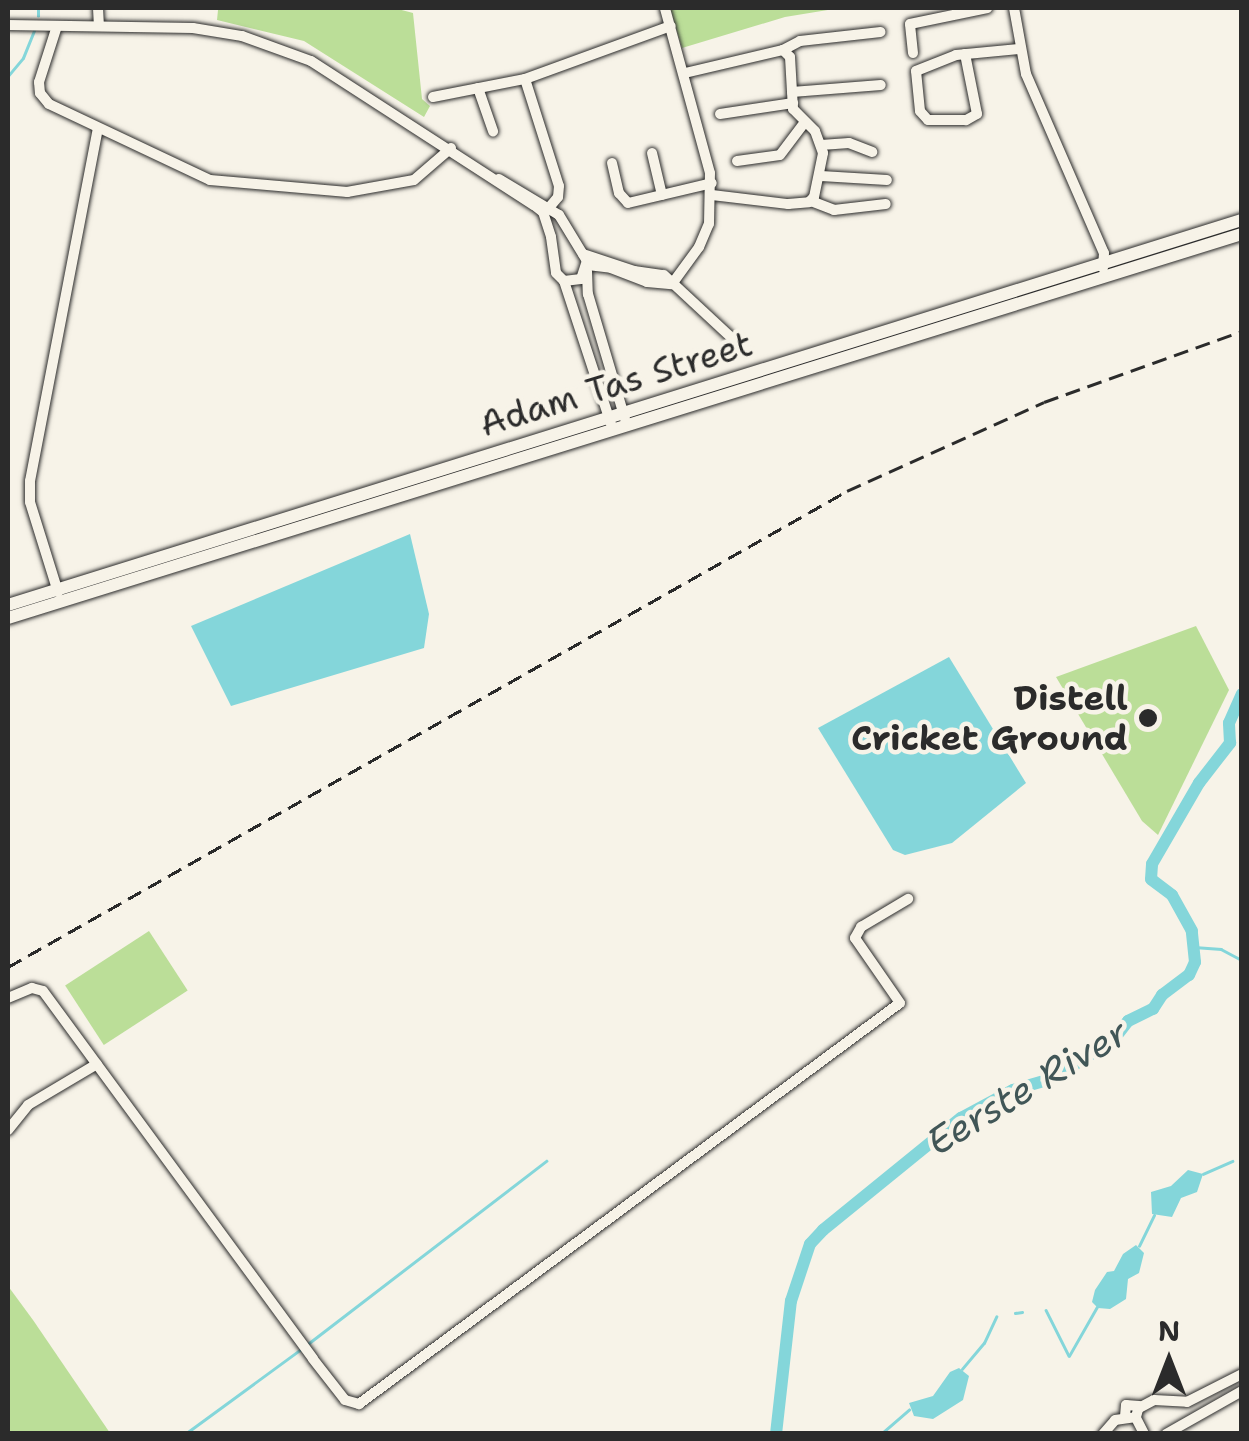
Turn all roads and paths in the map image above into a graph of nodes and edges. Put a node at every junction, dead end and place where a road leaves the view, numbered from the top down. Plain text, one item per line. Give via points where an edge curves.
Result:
1 (98, 8) edge
2 (665, 8) edge
3 (987, 8) edge
4 (1014, 8) edge
5 (11, 25) edge
6 (57, 26) junction
7 (99, 26) junction
8 (671, 26) junction
9 (880, 32) dead end
10 (1019, 49) junction
11 (783, 50) junction
12 (913, 53) dead end
13 (965, 54) junction
14 (685, 74) junction
15 (525, 78) junction
16 (881, 84) dead end
17 (478, 88) junction
18 (433, 97) dead end
19 (792, 97) junction
20 (720, 114) dead end
21 (806, 122) junction
22 (98, 129) junction
23 (493, 130) dead end
24 (821, 145) junction
25 (450, 148) junction
26 (872, 152) dead end
27 (652, 153) dead end
28 (737, 161) dead end
29 (612, 163) dead end
30 (821, 176) junction
31 (887, 180) dead end
32 (712, 189) junction
33 (662, 196) junction
34 (811, 201) junction
35 (886, 204) dead end
36 (546, 210) junction
37 (1242, 220) edge
38 (1242, 234) edge
39 (693, 257) junction
40 (584, 260) junction
41 (555, 261) junction
42 (1108, 264) junction
43 (664, 274) junction
44 (564, 281) junction
45 (672, 284) junction
46 (731, 338) dead end
47 (625, 419) junction
48 (611, 423) junction
49 (59, 596) junction
50 (8, 605) edge
51 (8, 618) edge
52 (908, 900) dead end
53 (8, 998) edge
54 (97, 1064) junction
55 (8, 1130) edge
56 (1242, 1374) edge
57 (1242, 1390) edge
58 (1134, 1414) junction
59 (1103, 1434) edge
60 (1144, 1434) edge
61 (1166, 1434) edge

1 - 7 street
2 - 8 street
3 - 12 street via 910,24
4 - 10 street
5 - 6 street
6 - 7 street
6 - 22 street via 40,92 52,106
7 - 25 street via 193,28 262,42 325,68
8 - 14 street
8 - 15 street
9 - 11 street via 800,40
10 - 13 street
10 - 42 street
11 - 14 street
11 - 19 street via 790,56
13 - 13 street via 916,72 920,110 928,120 976,116
14 - 32 street
15 - 17 street
15 - 36 street via 559,186
16 - 19 street
17 - 18 street
17 - 23 street
19 - 20 street
19 - 21 street via 794,112
21 - 24 street
21 - 28 street via 780,154
22 - 25 street via 210,180 330,194 414,180
22 - 49 street via 30,481 30,502
24 - 26 street via 849,143
24 - 30 street
25 - 36 street
27 - 33 street
29 - 33 street via 622,198 636,203
30 - 31 street
30 - 34 street
32 - 33 street
32 - 34 street via 788,204
32 - 39 street via 708,224
34 - 35 street via 834,210
36 - 40 street
36 - 41 street
37 - 42 main road, Adam Tas Street
38 - 42 main road, Adam Tas Street
39 - 43 street
39 - 45 street
40 - 41 street via 567,249
40 - 43 street
40 - 44 street via 576,282
40 - 45 street
40 - 47 street
41 - 44 street
42 - 47 main road, Adam Tas Street
43 - 45 street
44 - 48 street
45 - 46 street
47 - 48 main road, Adam Tas Street
48 - 49 main road, Adam Tas Street
49 - 50 main road, Adam Tas Street
49 - 51 main road, Adam Tas Street
52 - 54 street via 855,938 900,1003 359,1404 345,1400 324,1373
53 - 54 street via 32,988 44,991
54 - 55 street via 24,1108
56 - 58 street via 1183,1404 1154,1400
57 - 61 street
58 - 59 street via 1111,1422
58 - 60 street

